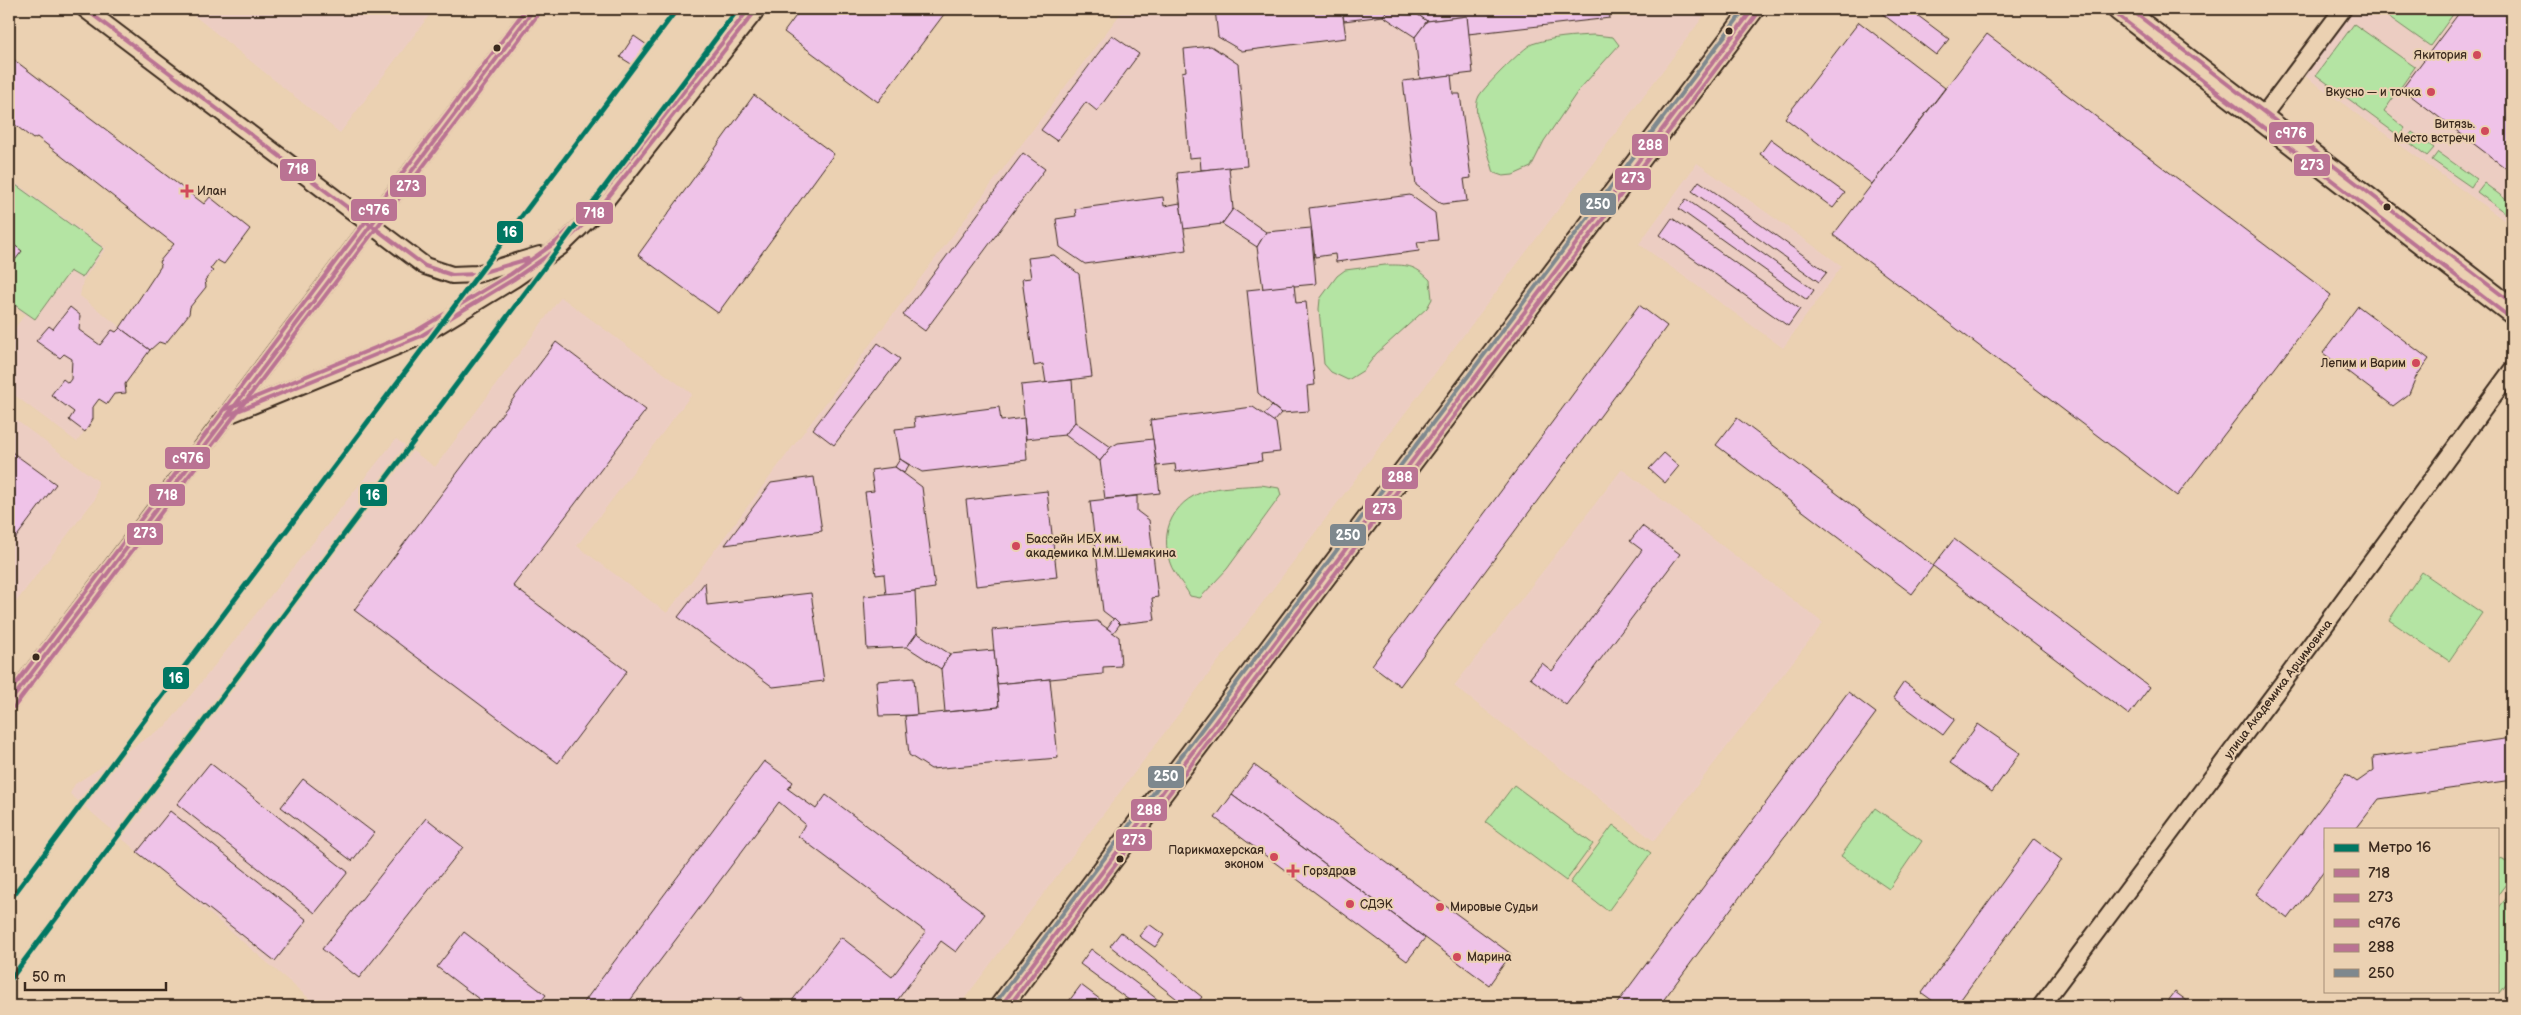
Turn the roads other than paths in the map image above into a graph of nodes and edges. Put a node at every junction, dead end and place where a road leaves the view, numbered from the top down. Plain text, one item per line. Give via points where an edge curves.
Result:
1 (85, 9) edge
2 (534, 9) edge
3 (757, 9) edge
4 (1753, 9) edge
5 (2120, 9) edge
6 (2343, 9) edge
7 (2262, 117) junction
8 (372, 224) junction
9 (560, 247) junction
10 (2512, 311) edge
11 (2512, 370) edge
12 (228, 415) junction
13 (9, 703) edge
14 (1001, 1006) edge
15 (2041, 1006) edge

1 - 8 street
2 - 8 street
3 - 9 street via 598,210
4 - 14 street
5 - 7 main road
6 - 7 street
7 - 10 main road
8 - 9 street via 426,266 452,275 486,272
8 - 12 street
9 - 12 street via 419,337
11 - 15 street, улица Академика Арцимовича
12 - 13 street

